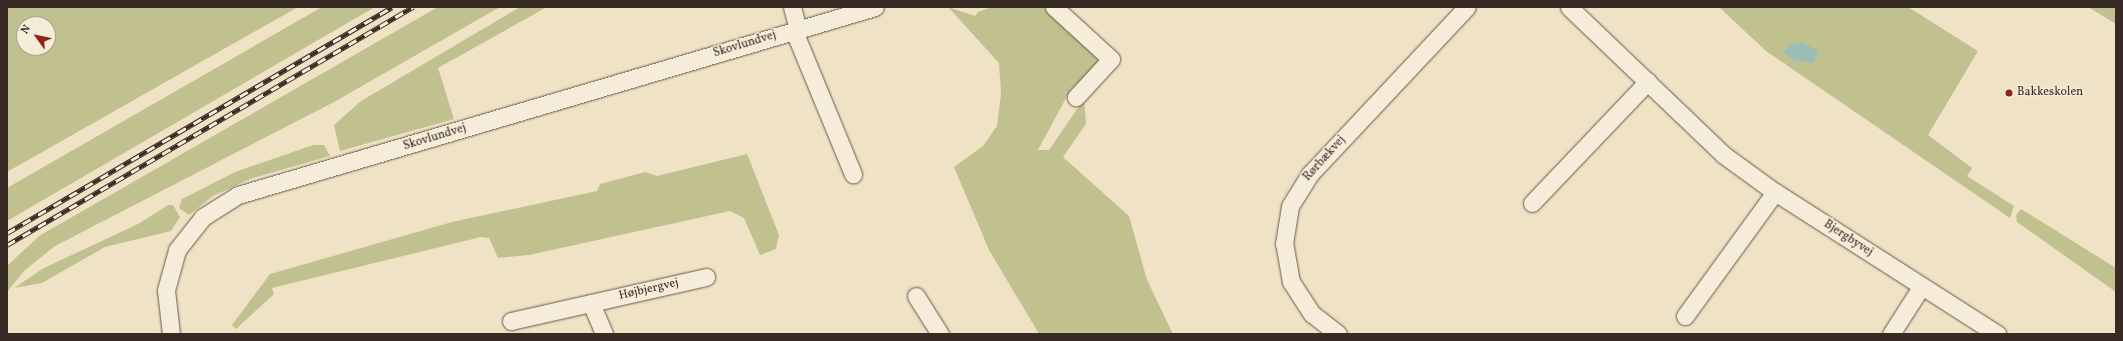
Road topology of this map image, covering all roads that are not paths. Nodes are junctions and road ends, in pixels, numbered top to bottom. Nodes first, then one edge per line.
1 (792, 7) edge
2 (875, 7) edge
3 (1054, 7) edge
4 (1467, 7) edge
5 (1569, 7) edge
6 (796, 30) junction
7 (1648, 81) junction
8 (1076, 97) dead end
9 (854, 174) dead end
10 (1775, 192) junction
11 (1532, 203) dead end
12 (706, 277) dead end
13 (1921, 287) junction
14 (916, 296) dead end
15 (591, 303) junction
16 (1685, 316) dead end
17 (511, 320) dead end
18 (170, 334) edge
19 (604, 334) edge
20 (940, 334) edge
21 (1338, 334) edge
22 (1891, 334) edge
23 (1996, 334) edge

1 - 6 street
2 - 6 street, Skovlundvej
3 - 8 street
4 - 21 street, Rørbækvej
5 - 7 street, Bjergbyvej
6 - 9 street
6 - 18 street, Skovlundvej
7 - 10 street, Bjergbyvej
7 - 11 street
10 - 13 street, Bjergbyvej
10 - 16 street
12 - 15 street, Højbjergvej
13 - 22 street
13 - 23 street, Bjergbyvej
14 - 20 street
15 - 17 street, Højbjergvej
15 - 19 street

